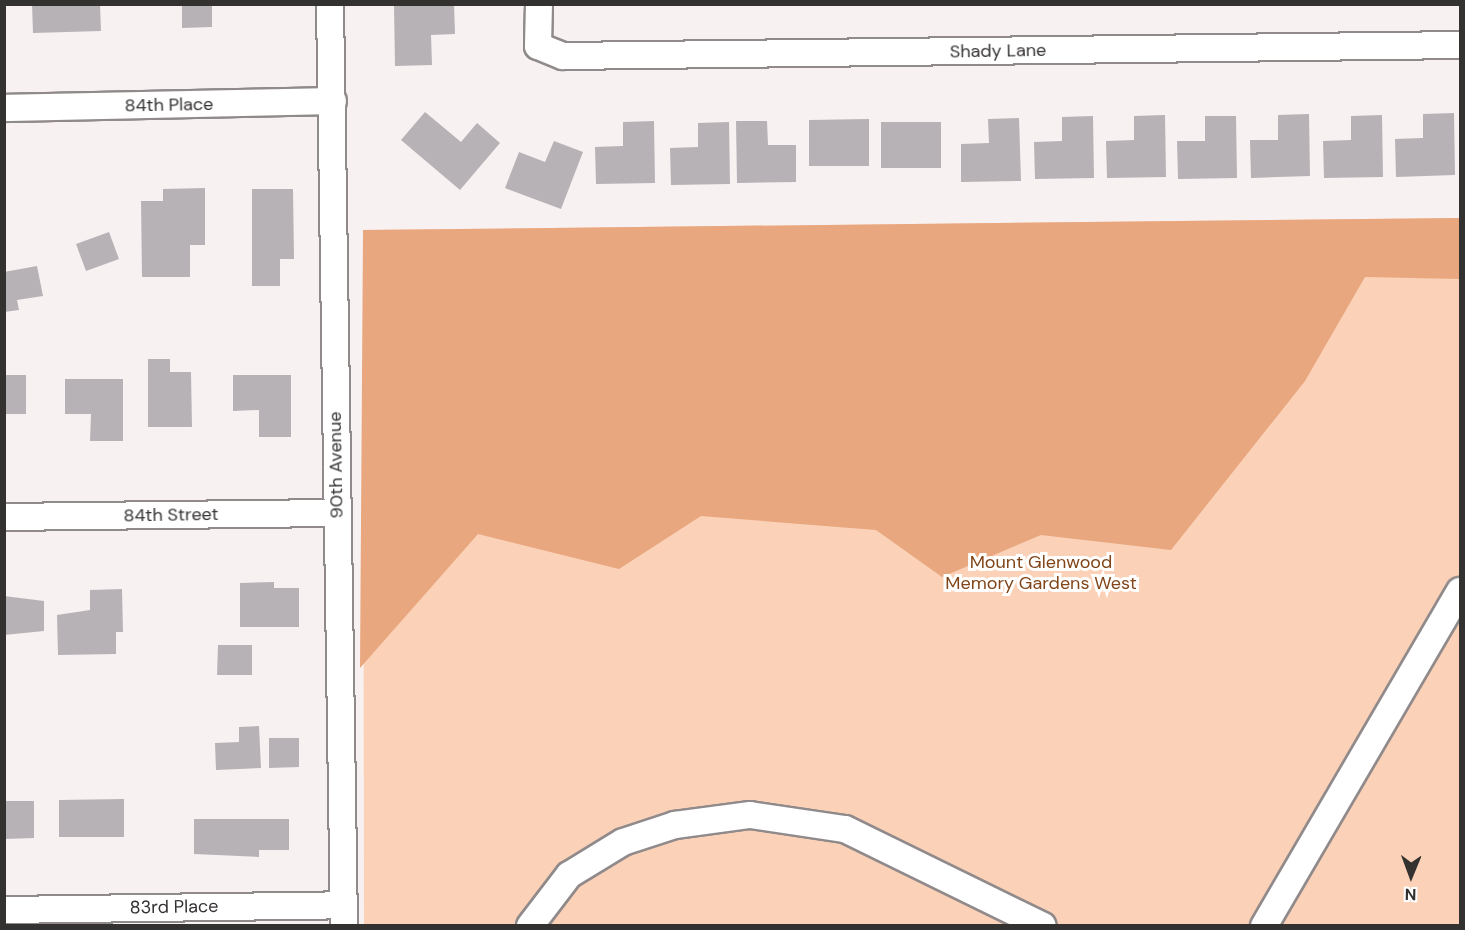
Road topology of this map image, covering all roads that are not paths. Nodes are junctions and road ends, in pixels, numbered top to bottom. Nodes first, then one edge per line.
1 (330, 4) edge
2 (539, 4) edge
3 (1461, 45) edge
4 (333, 101) junction
5 (4, 108) edge
6 (337, 513) junction
7 (4, 517) edge
8 (1461, 591) edge
9 (4, 910) edge
10 (344, 915) edge
11 (530, 926) edge
12 (1043, 926) edge
13 (1264, 926) edge

1 - 4 street, 90th Avenue
2 - 3 street, Shady Lane
4 - 5 street, 84th Place
4 - 6 street, 90th Avenue
6 - 7 street, 84th Street
6 - 10 street, 90th Avenue
8 - 13 street
9 - 10 street, 83rd Place
11 - 12 street

